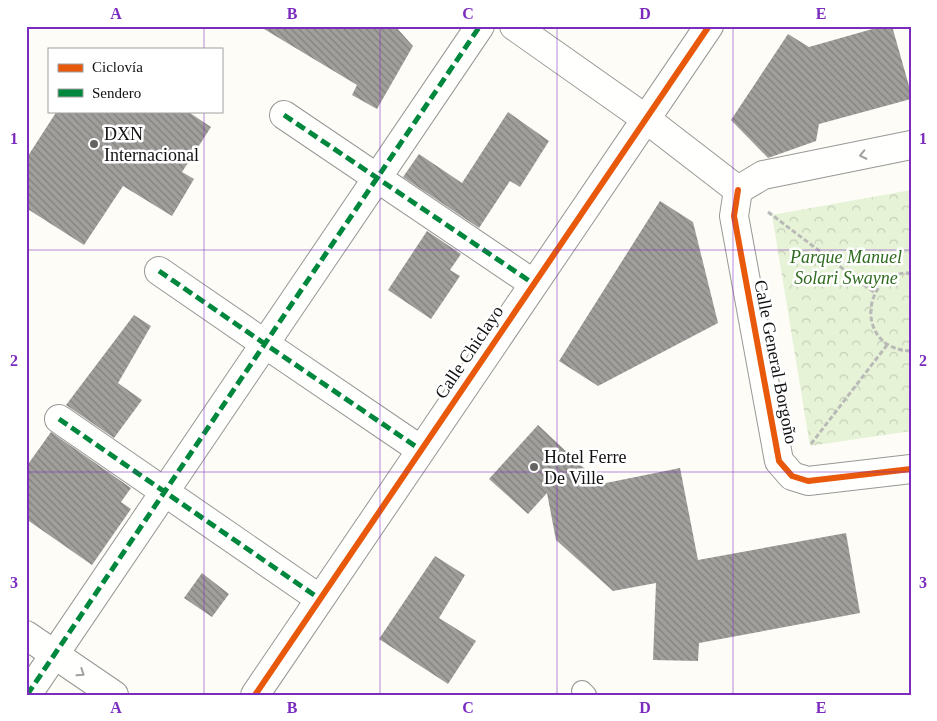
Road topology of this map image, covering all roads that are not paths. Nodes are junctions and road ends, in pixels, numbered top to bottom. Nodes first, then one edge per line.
1 (480, 26) edge
2 (514, 26) edge
3 (709, 26) edge
4 (284, 115) dead end
5 (646, 119) junction
6 (911, 145) edge
7 (377, 178) junction
8 (738, 190) junction
9 (159, 271) dead end
10 (534, 284) junction
11 (265, 344) junction
12 (59, 419) dead end
13 (421, 450) junction
14 (911, 469) edge
15 (164, 492) junction
16 (320, 599) junction
17 (26, 635) edge
18 (54, 654) junction
19 (26, 695) edge
20 (114, 695) edge
21 (255, 695) edge

1 - 7 street
2 - 5 street
3 - 5 street, Calle Chiclayo
4 - 7 street
5 - 8 street
5 - 10 street, Calle Chiclayo
6 -> 8 street
7 - 10 street
7 - 11 street
8 - 14 street, Calle General Borgoño
9 - 11 street
10 - 13 street, Calle Chiclayo
11 - 13 street
11 - 15 street
12 - 15 street
13 - 16 street, Calle Chiclayo
15 - 16 street
15 - 18 street
16 - 21 street, Calle Chiclayo
17 - 18 street
18 - 19 street
18 -> 20 street

